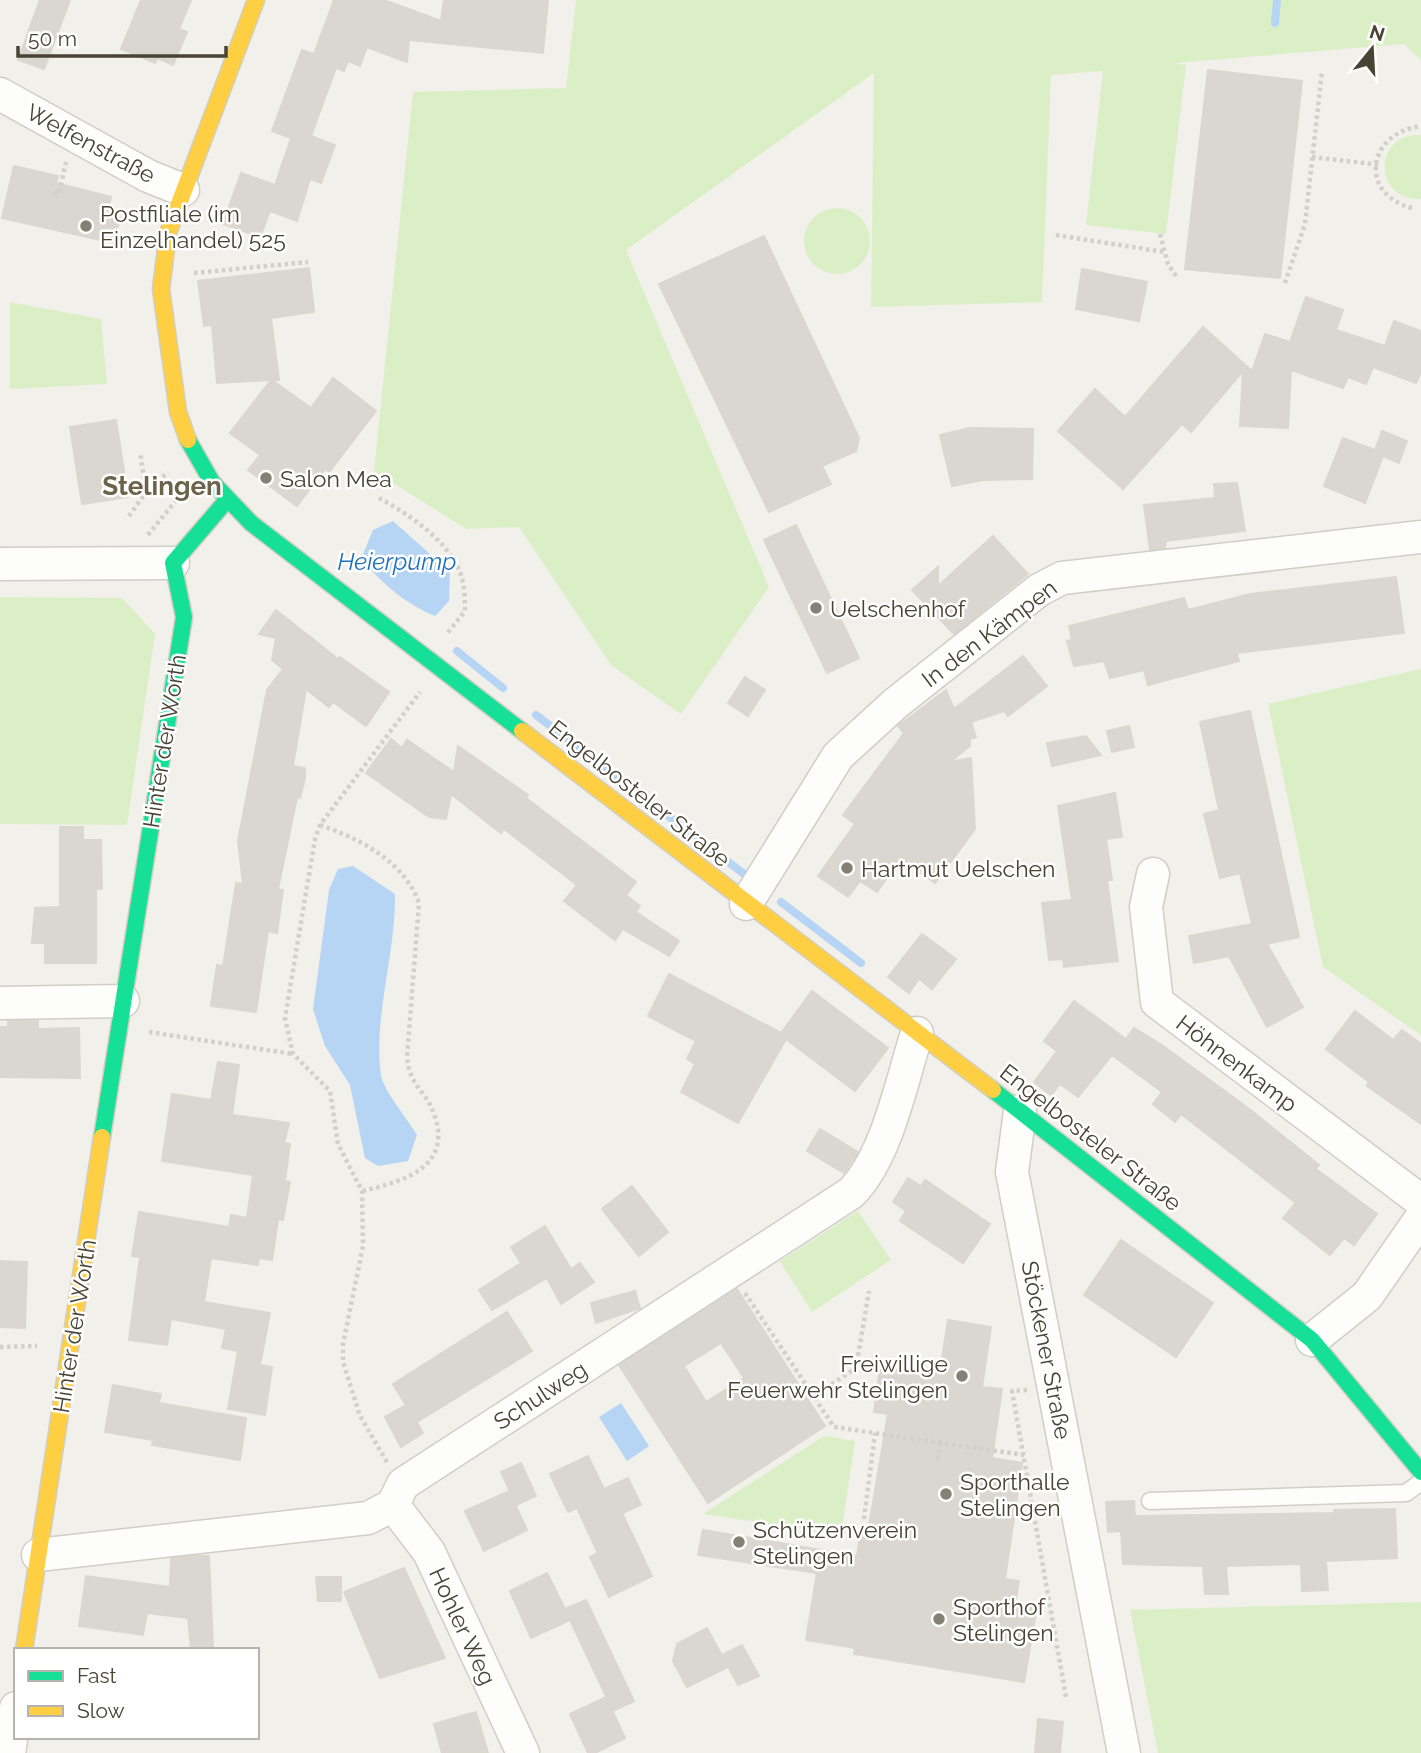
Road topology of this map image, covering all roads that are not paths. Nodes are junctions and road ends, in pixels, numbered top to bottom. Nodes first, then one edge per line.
1 (256, 0) edge
2 (0, 94) edge
3 (183, 190) junction
4 (227, 500) junction
5 (1421, 537) edge
6 (173, 563) junction
7 (0, 564) edge
8 (1153, 874) dead end
9 (746, 904) junction
10 (0, 1003) edge
11 (121, 1014) junction
12 (917, 1033) junction
13 (1020, 1111) junction
14 (1421, 1201) edge
15 (1421, 1218) edge
16 (1311, 1340) junction
17 (1421, 1472) edge
18 (1421, 1482) edge
19 (398, 1494) junction
20 (1150, 1501) dead end
21 (38, 1555) junction
22 (24, 1648) edge
23 (14, 1720) edge
24 (9, 1753) edge
25 (523, 1753) edge
26 (1124, 1753) edge

1 - 3 street, Engelbosteler Straße
2 - 3 street, Welfenstraße
3 - 4 street, Engelbosteler Straße
4 - 6 street
4 - 9 street, Engelbosteler Straße
5 - 9 street, In den Kämpen
6 - 7 street
6 - 11 street, Hinter der Worth
8 - 14 street, Höhnenkamp
9 - 12 street, Engelbosteler Straße
10 - 11 street
11 - 21 street, Hinter der Worth
12 - 13 street, Engelbosteler Straße
12 - 19 street, Schulweg
13 - 16 street, Engelbosteler Straße
13 - 26 street, Stöckener Straße
15 - 16 street
16 - 17 street, Engelbosteler Straße
18 - 20 lane
19 - 21 street, Schulweg
19 - 25 street, Hohler Weg
21 - 22 street, Hinter der Worth
23 - 24 street

